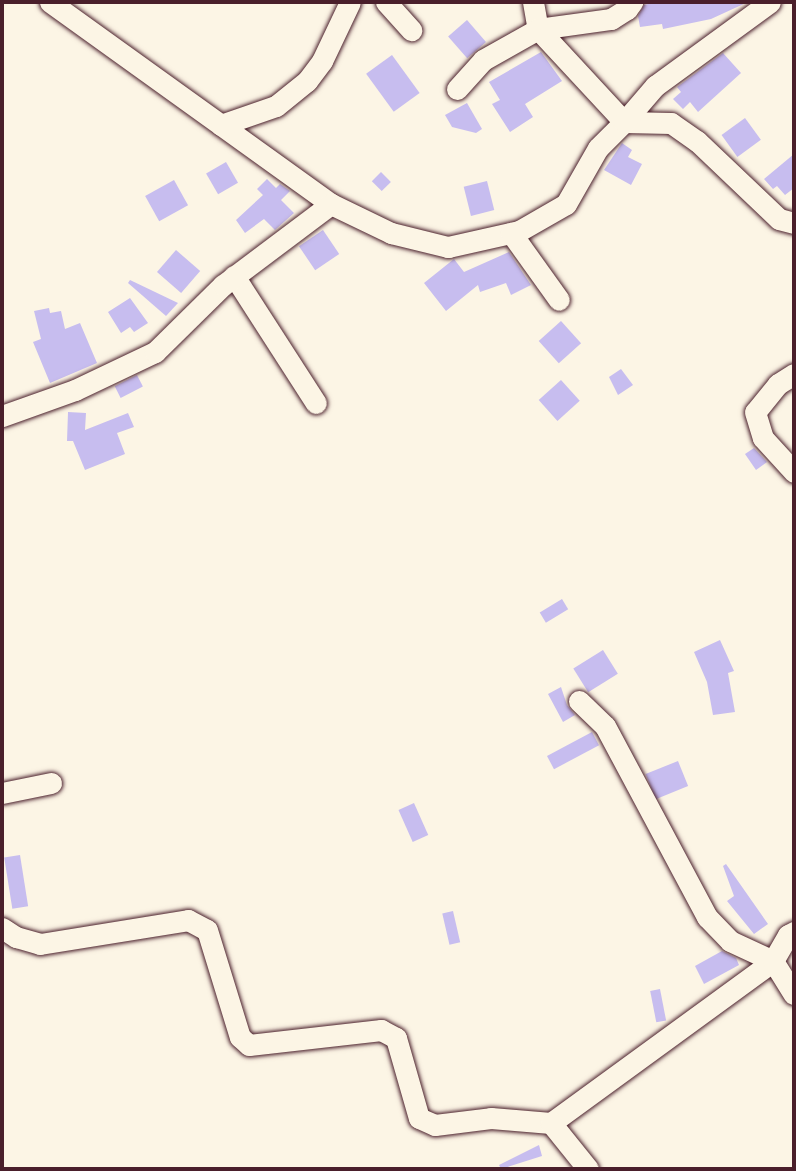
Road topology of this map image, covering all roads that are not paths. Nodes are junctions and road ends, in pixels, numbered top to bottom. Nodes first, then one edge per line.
1 (50, 2) edge
2 (350, 2) edge
3 (386, 2) edge
4 (533, 2) edge
5 (632, 2) edge
6 (770, 2) edge
7 (538, 29) junction
8 (411, 30) dead end
9 (457, 89) dead end
10 (624, 122) junction
11 (221, 125) junction
12 (331, 204) junction
13 (794, 223) edge
14 (511, 233) junction
15 (234, 276) junction
16 (559, 300) dead end
17 (794, 374) edge
18 (316, 403) dead end
19 (2, 416) edge
20 (794, 472) edge
21 (579, 701) dead end
22 (51, 783) dead end
23 (2, 793) edge
24 (2, 928) edge
25 (794, 932) edge
26 (772, 961) junction
27 (794, 994) edge
28 (551, 1123) junction
29 (588, 1169) edge

1 - 11 street
2 - 11 street
3 - 8 street
4 - 7 street
5 - 7 street
6 - 10 street
7 - 9 street
7 - 10 street
10 - 13 street
10 - 14 street
11 - 12 street
12 - 14 street
12 - 15 street
14 - 16 street
15 - 18 street
15 - 19 street
17 - 20 street
21 - 26 street
22 - 23 street
24 - 28 street
25 - 26 street
26 - 27 street
26 - 28 street
28 - 29 street

